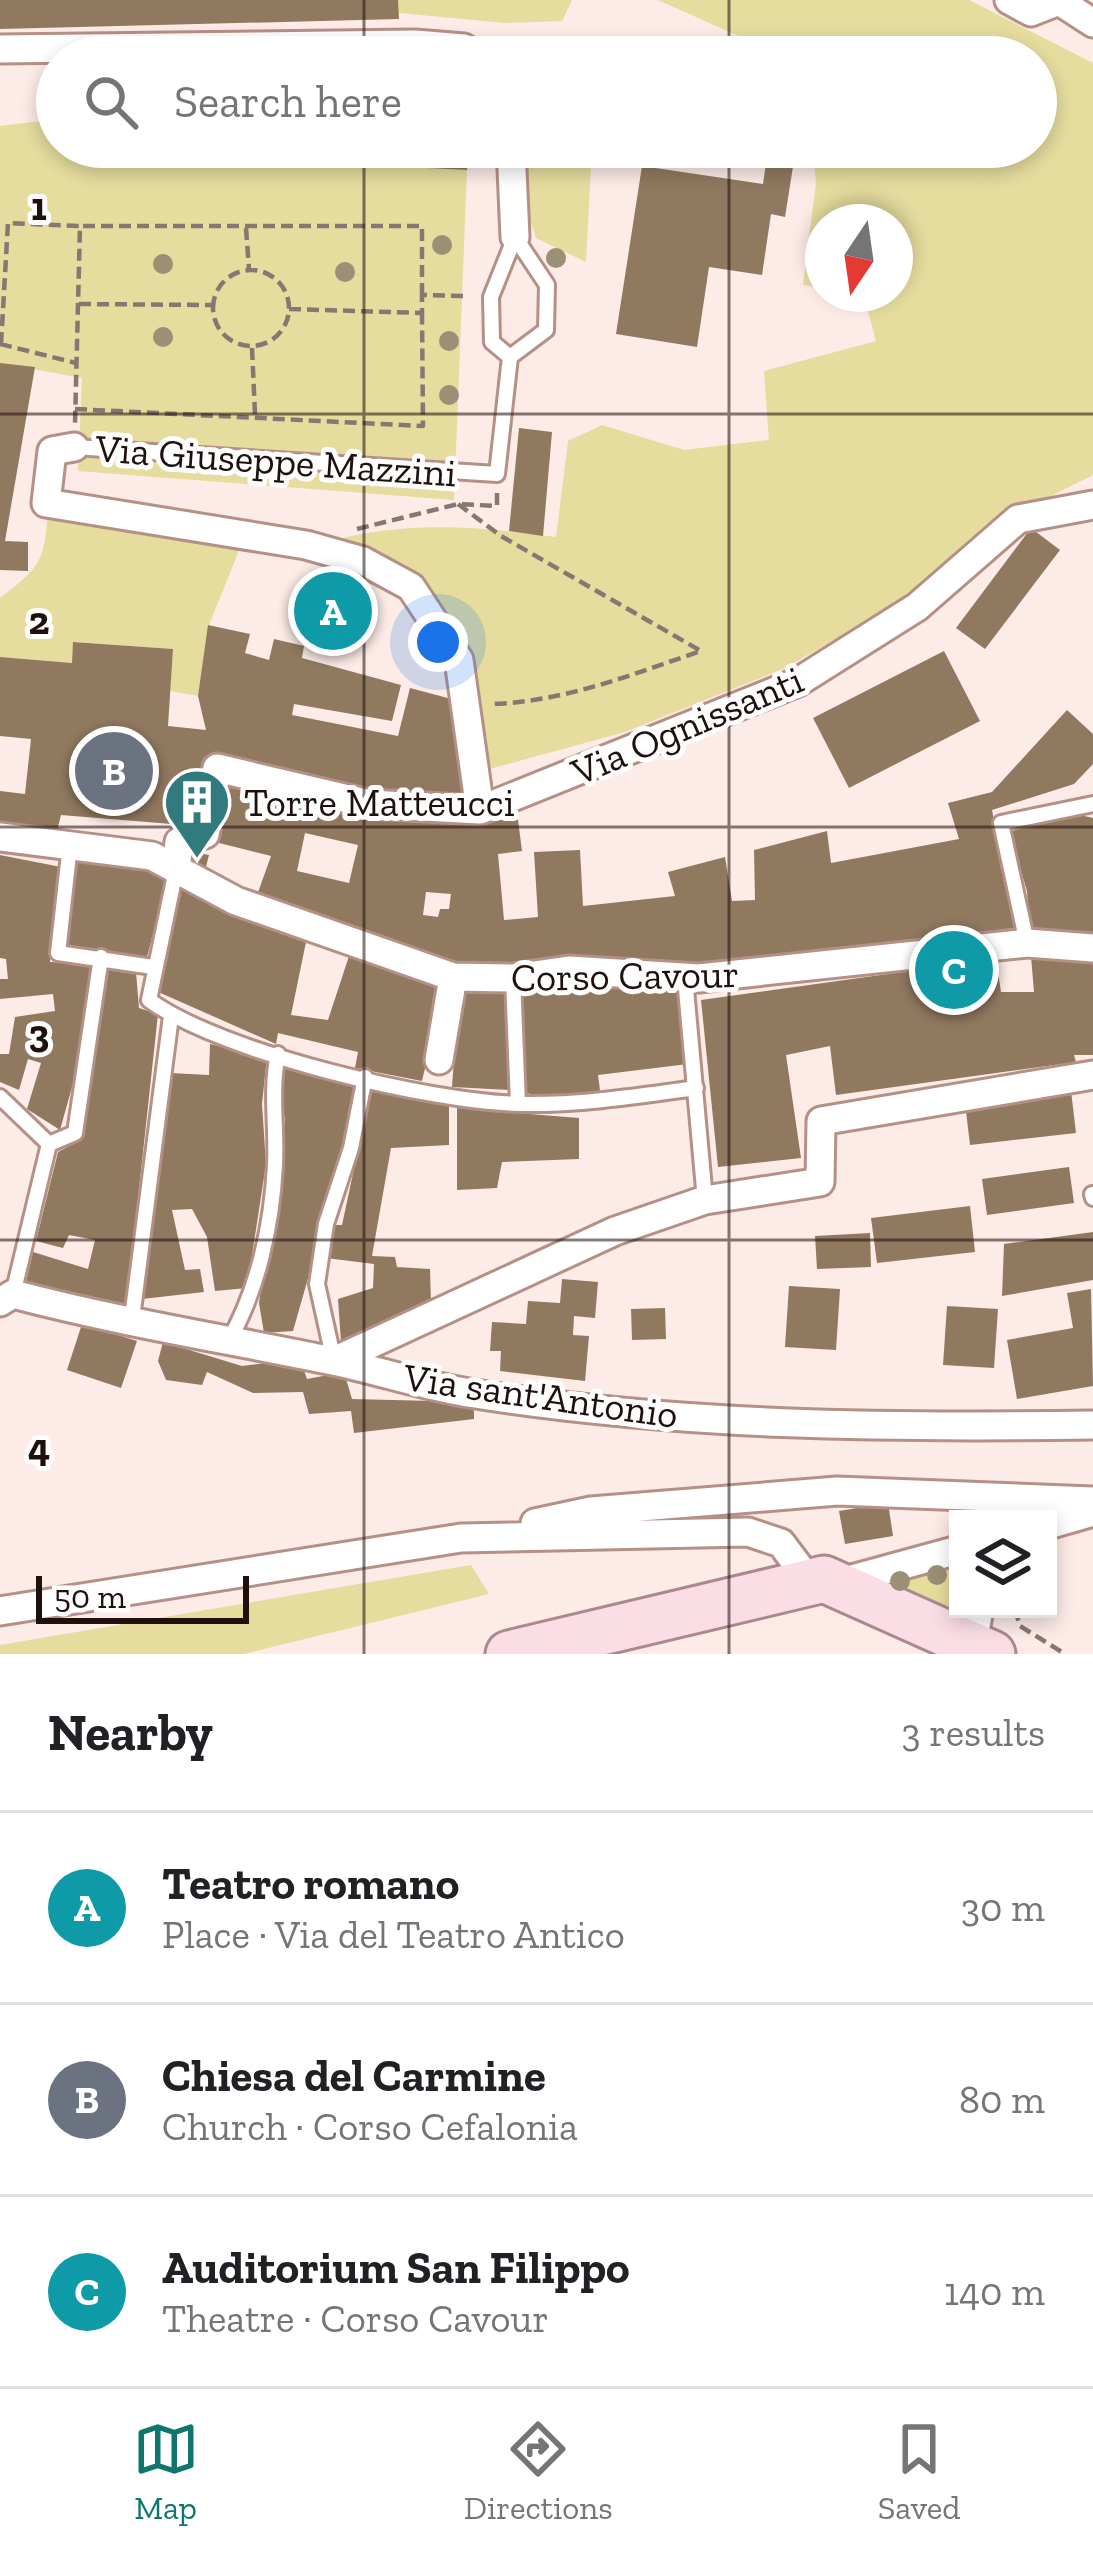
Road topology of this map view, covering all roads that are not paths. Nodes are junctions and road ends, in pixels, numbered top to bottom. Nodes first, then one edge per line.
1 (1009, 0) edge
2 (1059, 1) edge
3 (1093, 23) edge
4 (0, 49) edge
5 (36, 49) edge
6 (512, 168) edge
7 (515, 237) junction
8 (510, 357) junction
9 (74, 447) joint
10 (1093, 505) edge
11 (1093, 804) edge
12 (480, 810) junction
13 (0, 837) edge
14 (70, 845) junction
15 (176, 870) junction
16 (1028, 943) junction
17 (1093, 948) edge
18 (101, 957) junction
19 (153, 967) junction
20 (453, 977) junction
21 (513, 978) junction
22 (686, 978) junction
23 (171, 1016) junction
24 (278, 1054) junction
25 (440, 1060) dead end
26 (1093, 1075) edge
27 (365, 1077) junction
28 (696, 1088) junction
29 (0, 1097) edge
30 (518, 1104) junction
31 (49, 1144) junction
32 (705, 1200) junction
33 (6, 1298) edge
34 (131, 1326) junction
35 (228, 1342) junction
36 (334, 1361) junction
37 (1093, 1426) edge
38 (1093, 1501) edge
39 (1093, 1512) edge
40 (1057, 1522) edge
41 (461, 1538) junction
42 (949, 1552) edge
43 (824, 1581) junction
44 (0, 1610) edge
45 (978, 1640) edge
46 (508, 1654) edge

1 - 2 street
2 - 3 street
4 - 5 street
6 - 7 street
7 - 8 lane, Via Giuseppe Mazzini
7 - 8 lane
8 - 9 lane, Via Giuseppe Mazzini
9 - 12 street
10 - 12 street, Via Ognissanti
11 - 16 lane
12 - 15 street, Via Ognissanti
13 - 14 street, Corso Cavour
14 - 15 street, Corso Cavour
14 - 18 lane
15 - 19 lane
15 - 20 street, Corso Cavour
16 - 17 street, Corso Cavour
16 - 22 street, Corso Cavour
18 - 19 lane
18 - 31 lane
19 - 23 lane
20 - 21 street, Corso Cavour
20 - 25 street
21 - 22 street, Corso Cavour
21 - 30 lane
22 - 28 lane
23 - 24 lane
23 - 34 lane
24 - 27 lane
24 - 35 lane
26 - 32 street
27 - 30 lane
27 - 36 lane
28 - 30 lane
28 - 32 lane
29 - 31 lane
31 - 33 lane
32 - 36 street
33 - 34 street, Via sant'Antonio
34 - 35 street, Via sant'Antonio
35 - 36 street, Via sant'Antonio
36 - 37 street, Via sant'Antonio
38 - 41 street
39 - 40 street
41 - 43 street
41 - 44 street
42 - 43 street
43 - 45 main road
43 - 46 main road

